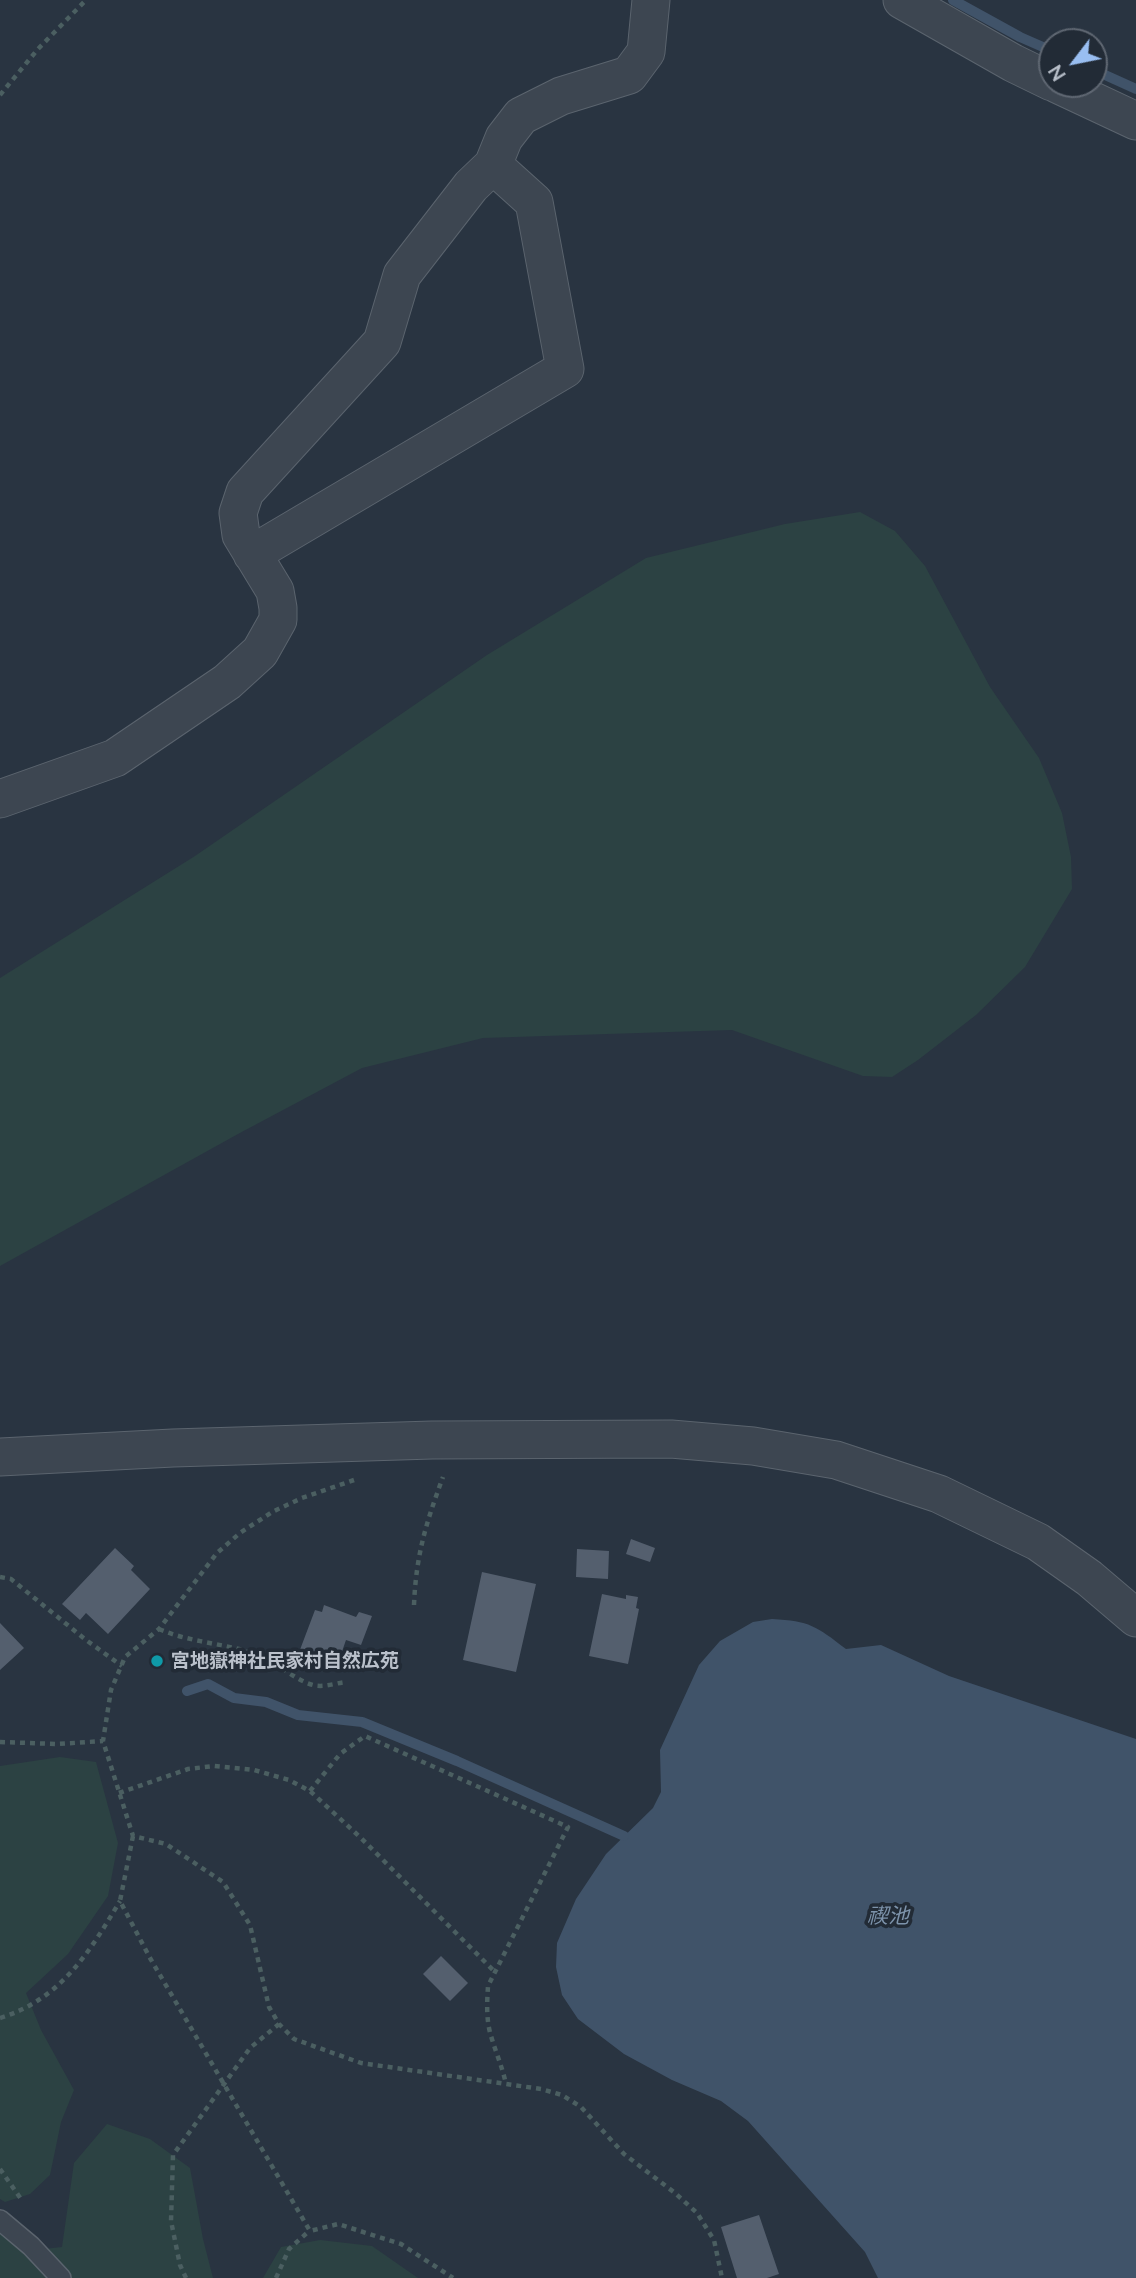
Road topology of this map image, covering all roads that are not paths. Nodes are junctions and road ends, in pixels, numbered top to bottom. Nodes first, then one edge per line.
1 (651, 0) edge
2 (902, 0) edge
3 (1038, 75) edge
4 (1087, 98) edge
5 (1136, 121) edge
6 (493, 165) junction
7 (252, 554) junction
8 (0, 799) edge
9 (0, 1457) edge
10 (1136, 1618) edge
11 (0, 2220) edge
12 (61, 2278) edge

1 - 6 street
2 - 3 street
4 - 5 street
6 - 7 street
6 - 7 street
7 - 8 street
9 - 10 street
11 - 12 lane

